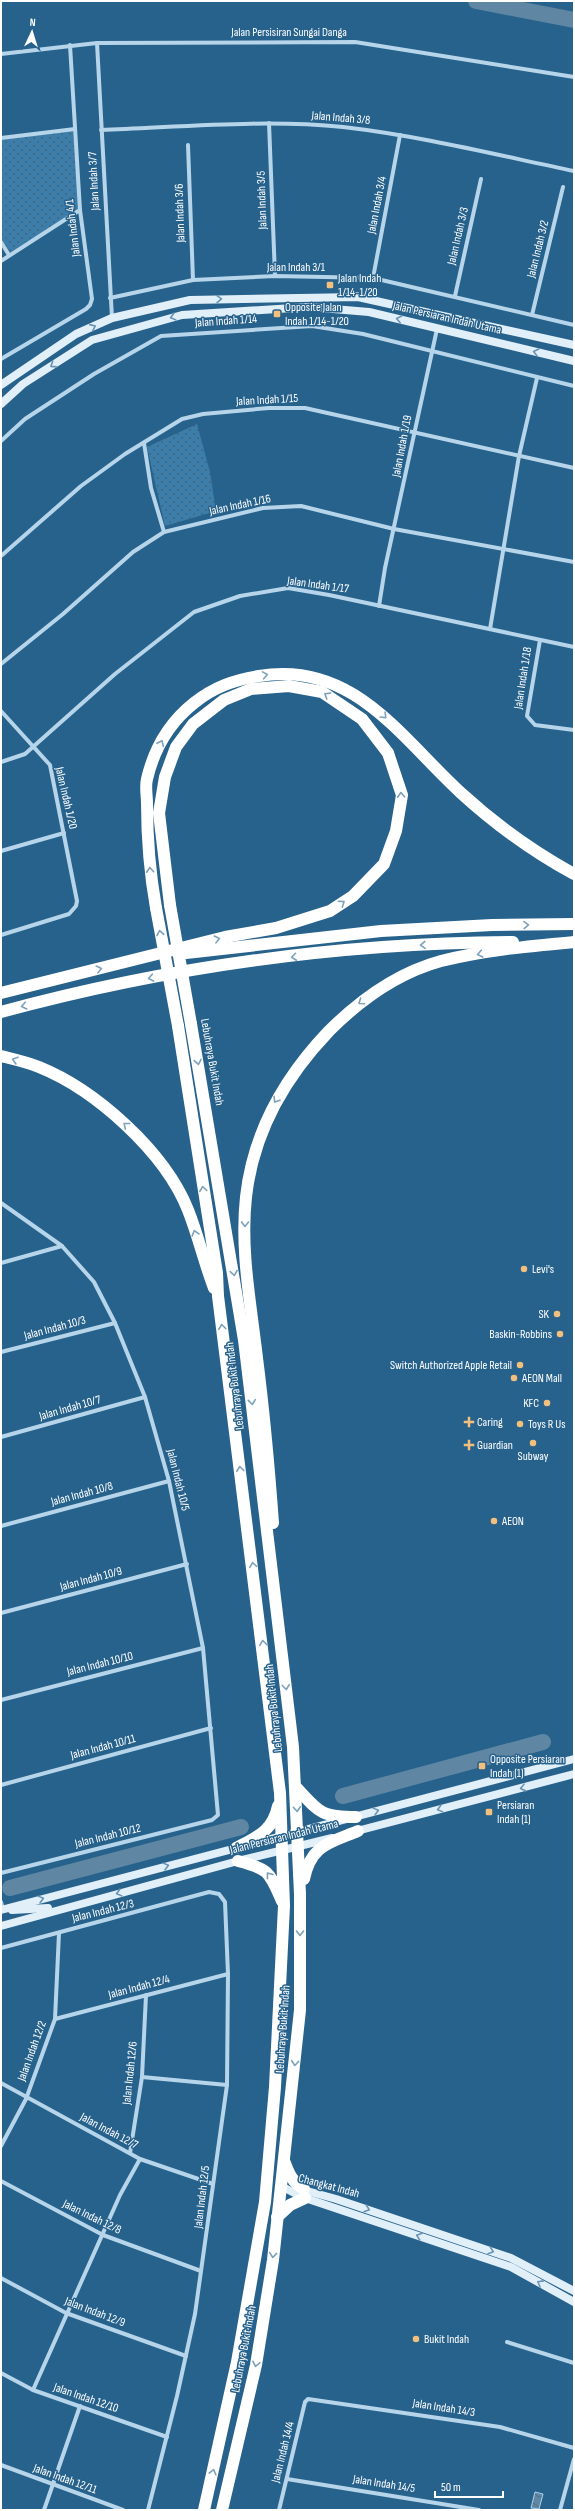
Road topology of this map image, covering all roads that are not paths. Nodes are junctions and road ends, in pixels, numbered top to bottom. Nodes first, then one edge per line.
1 (97, 43) junction
2 (70, 45) junction
3 (1, 54) edge
4 (574, 77) edge
5 (269, 123) junction
6 (75, 129) junction
7 (102, 130) junction
8 (400, 135) junction
9 (1, 138) edge
10 (188, 145) dead end
11 (574, 171) edge
12 (481, 180) dead end
13 (563, 187) dead end
14 (80, 210) junction
15 (1, 242) edge
16 (9, 255) junction
17 (1, 261) edge
18 (275, 276) junction
19 (373, 278) junction
20 (193, 280) junction
21 (455, 296) junction
22 (110, 298) junction
23 (426, 312) junction
24 (532, 315) junction
25 (112, 318) junction
26 (459, 320) junction
27 (574, 325) edge
28 (437, 328) junction
29 (574, 345) edge
30 (432, 352) junction
31 (1, 359) edge
32 (574, 361) edge
33 (537, 378) junction
34 (1, 385) edge
35 (574, 386) edge
36 (1, 404) edge
37 (415, 432) junction
38 (1, 441) edge
39 (144, 443) junction
40 (519, 456) junction
41 (574, 468) edge
42 (394, 529) junction
43 (164, 532) junction
44 (504, 548) junction
45 (1, 556) edge
46 (574, 562) edge
47 (379, 606) junction
48 (490, 629) junction
49 (540, 640) junction
50 (574, 647) edge
51 (1, 664) edge
52 (1, 711) edge
53 (574, 730) edge
54 (34, 747) junction
55 (1, 762) edge
56 (64, 833) junction
57 (1, 851) edge
58 (574, 874) edge
59 (574, 924) edge
60 (1, 936) edge
61 (574, 941) edge
62 (139, 959) junction
63 (1, 993) edge
64 (1, 1012) edge
65 (1, 1056) edge
66 (1, 1203) edge
67 (62, 1246) junction
68 (1, 1262) edge
69 (218, 1296) junction
70 (114, 1322) junction
71 (1, 1352) edge
72 (145, 1397) junction
73 (1, 1438) edge
74 (169, 1481) junction
75 (1, 1526) edge
76 (187, 1564) junction
77 (273, 1579) junction
78 (1, 1613) edge
79 (203, 1648) junction
80 (1, 1700) edge
81 (211, 1728) junction
82 (574, 1759) edge
83 (574, 1774) edge
84 (1, 1785) edge
85 (295, 1786) junction
86 (280, 1793) junction
87 (218, 1815) joint
88 (356, 1817) junction
89 (358, 1831) junction
90 (298, 1832) junction
91 (283, 1836) junction
92 (299, 1846) junction
93 (236, 1848) junction
94 (284, 1850) junction
95 (238, 1861) junction
96 (1, 1873) edge
97 (209, 1892) joint
98 (300, 1894) junction
99 (79, 1904) junction
100 (284, 1906) junction
101 (2, 1908) edge
102 (1, 1926) edge
103 (59, 1932) junction
104 (1, 1948) edge
105 (228, 1974) junction
106 (146, 1995) junction
107 (54, 2019) junction
108 (142, 2077) junction
109 (1, 2083) edge
110 (227, 2085) junction
111 (275, 2087) junction
112 (26, 2099) junction
113 (1, 2146) edge
114 (130, 2153) junction
115 (140, 2159) junction
116 (284, 2160) junction
117 (1, 2181) edge
118 (213, 2184) junction
119 (281, 2186) junction
120 (304, 2194) junction
121 (277, 2217) junction
122 (103, 2235) junction
123 (201, 2271) junction
124 (1, 2278) edge
125 (252, 2279) junction
126 (574, 2291) edge
127 (574, 2302) edge
128 (66, 2314) junction
129 (506, 2342) dead end
130 (186, 2356) junction
131 (574, 2363) edge
132 (1, 2373) edge
133 (33, 2390) junction
134 (308, 2399) joint
135 (80, 2406) junction
136 (167, 2438) junction
137 (574, 2448) edge
138 (574, 2459) edge
139 (1, 2465) edge
140 (287, 2479) junction
141 (52, 2486) junction
142 (44, 2510) edge
143 (123, 2510) edge
144 (148, 2510) edge
145 (204, 2510) edge
146 (222, 2510) edge
147 (279, 2510) edge
148 (479, 2510) edge
149 (560, 2510) edge

1 - 2 street, Jalan Persisiran Sungai Danga
1 - 4 street, Jalan Persisiran Sungai Danga
1 - 7 street, Jalan Indah 3/7
2 - 3 street, Jalan Persisiran Sungai Danga
2 - 6 street, Jalan Indah 4/1
5 - 7 street, Jalan Indah 3/8
5 - 8 street, Jalan Indah 3/8
5 - 18 street, Jalan Indah 3/5
6 - 9 street
6 - 14 street, Jalan Indah 4/1
7 - 22 street, Jalan Indah 3/7
8 - 11 street, Jalan Indah 3/8
8 - 19 street, Jalan Indah 3/4
10 - 20 street, Jalan Indah 3/6
12 - 21 street, Jalan Indah 3/3
13 - 24 street, Jalan Indah 3/2
14 - 16 street
14 - 31 street, Jalan Indah 4/1
15 - 16 street
16 - 17 street
18 - 19 street, Jalan Indah 3/1
18 - 20 street, Jalan Indah 3/1
19 - 21 street, Jalan Indah 3/1
20 - 22 street, Jalan Indah 3/1
21 - 24 street, Jalan Indah 3/1
22 - 25 street, Jalan Indah 3/7
25 -> 23 main road, Jalan Persiaran Indah Utama
23 - 26 main road, Jalan Persiaran Indah Utama
23 - 28 main road
24 - 27 street, Jalan Indah 3/1
34 -> 25 main road, Jalan Persiaran Indah Utama
26 - 28 main road
26 - 29 main road, Jalan Persiaran Indah Utama
28 - 30 street, Jalan Indah 1/19
32 -> 28 main road, Jalan Persiaran Indah Utama
28 -> 36 main road, Jalan Persiaran Indah Utama
30 - 33 street, Jalan Indah 1/14
30 - 37 street, Jalan Indah 1/19
30 - 38 street, Jalan Indah 1/14
33 - 35 street, Jalan Indah 1/14
33 - 40 street
37 - 39 street, Jalan Indah 1/15
37 - 40 street, Jalan Indah 1/15
37 - 42 street, Jalan Indah 1/19
39 - 43 street
39 - 45 street, Jalan Indah 1/15
40 - 41 street, Jalan Indah 1/15
40 - 44 street
42 - 43 street, Jalan Indah 1/16
42 - 44 street, Jalan Indah 1/16
42 - 47 street, Jalan Indah 1/19
43 - 51 street, Jalan Indah 1/16
44 - 46 street, Jalan Indah 1/16
44 - 48 street
47 - 48 street, Jalan Indah 1/17
47 - 54 street, Jalan Indah 1/17
48 - 49 street, Jalan Indah 1/17
49 - 50 street, Jalan Indah 1/17
49 - 53 street, Jalan Indah 1/18
52 - 54 street, Jalan Indah 1/20
54 - 55 street, Jalan Indah 1/17
54 - 56 street, Jalan Indah 1/20
56 - 57 street
56 - 60 street, Jalan Indah 1/20
69 -> 58 highway, Lebuhraya Bukit Indah, bridge
62 -> 59 highway
61 -> 64 highway
61 -> 77 highway
63 -> 62 highway
62 -> 77 highway, Lebuhraya Bukit Indah, bridge
69 -> 65 highway
66 - 67 street, Jalan Indah 10/5
67 - 68 street
67 - 70 street, Jalan Indah 10/5
86 -> 69 highway, Lebuhraya Bukit Indah
70 - 71 street, Jalan Indah 10/3
70 - 72 street, Jalan Indah 10/5
72 - 73 street, Jalan Indah 10/7
72 - 74 street, Jalan Indah 10/5
74 - 75 street, Jalan Indah 10/8
74 - 76 street, Jalan Indah 10/5
76 - 78 street, Jalan Indah 10/9
76 - 79 street, Jalan Indah 10/5
77 -> 85 highway, Lebuhraya Bukit Indah
79 - 80 street, Jalan Indah 10/10
79 - 81 street, Jalan Indah 10/5
81 - 84 street, Jalan Indah 10/11
81 - 87 street, Jalan Indah 10/5
88 -> 82 main road, Jalan Persiaran Indah Utama
83 -> 89 main road, Jalan Persiaran Indah Utama
85 - 88 highway
85 -> 90 highway, Lebuhraya Bukit Indah
86 - 91 highway, Lebuhraya Bukit Indah
86 - 93 highway
87 - 96 street, Jalan Indah 10/12
88 - 90 main road, Jalan Persiaran Indah Utama
89 - 92 main road, Jalan Persiaran Indah Utama
89 - 98 highway
90 - 91 main road, Jalan Persiaran Indah Utama
90 - 92 highway, Lebuhraya Bukit Indah
91 - 93 main road, Jalan Persiaran Indah Utama
91 - 94 highway, Lebuhraya Bukit Indah
92 - 94 main road, Jalan Persiaran Indah Utama
92 - 98 highway, Lebuhraya Bukit Indah
101 -> 93 main road, Jalan Persiaran Indah Utama
94 - 95 main road, Jalan Persiaran Indah Utama
94 - 100 highway, Lebuhraya Bukit Indah
95 -> 99 main road, Jalan Persiaran Indah Utama
100 -> 95 highway
97 - 103 street, Jalan Indah 12/3
97 - 105 street, Jalan Indah 12/5
98 -> 116 highway, Lebuhraya Bukit Indah
99 - 101 main road
99 - 102 main road, Jalan Persiaran Indah Utama
100 - 111 highway, Lebuhraya Bukit Indah
103 - 104 street, Jalan Indah 12/3
103 - 107 street, Jalan Indah 12/2
105 - 106 street, Jalan Indah 12/4
105 - 110 street, Jalan Indah 12/5
106 - 107 street, Jalan Indah 12/4
106 - 108 street, Jalan Indah 12/6
107 - 112 street, Jalan Indah 12/2
108 - 110 street
108 - 114 street, Jalan Indah 12/6
109 - 112 street, Jalan Indah 12/7
110 - 118 street, Jalan Indah 12/5
111 - 119 highway
111 - 125 highway, Lebuhraya Bukit Indah
112 - 113 street, Jalan Indah 12/2
112 - 114 street, Jalan Indah 12/7
114 - 115 street, Jalan Indah 12/7
115 - 118 street, Jalan Indah 12/7
115 - 122 street
116 - 119 highway, Lebuhraya Bukit Indah
116 - 120 highway
117 - 122 street, Jalan Indah 12/8
118 - 123 street, Jalan Indah 12/5
119 - 120 main road, Changkat Indah
119 - 121 highway, Lebuhraya Bukit Indah
119 - 125 highway
120 - 121 highway
120 -> 126 main road, Changkat Indah
127 -> 120 main road, Changkat Indah
121 -> 146 highway, Lebuhraya Bukit Indah
122 - 123 street, Jalan Indah 12/8
122 - 128 street
123 - 130 street, Jalan Indah 12/5
124 - 128 street, Jalan Indah 12/9
145 -> 125 highway, Lebuhraya Bukit Indah
128 - 130 street, Jalan Indah 12/9
128 - 133 street
129 - 131 street
130 - 136 street, Jalan Indah 12/5
132 - 133 street, Jalan Indah 12/10
133 - 135 street, Jalan Indah 12/10
134 - 137 street, Jalan Indah 14/3
134 - 140 street, Jalan Indah 14/4
135 - 136 street, Jalan Indah 12/10
135 - 141 street
136 - 144 street, Jalan Indah 12/5
138 - 149 street
139 - 141 street, Jalan Indah 12/11
140 - 147 street, Jalan Indah 14/4
140 - 148 street, Jalan Indah 14/5
141 - 142 street
141 - 143 street, Jalan Indah 12/11

